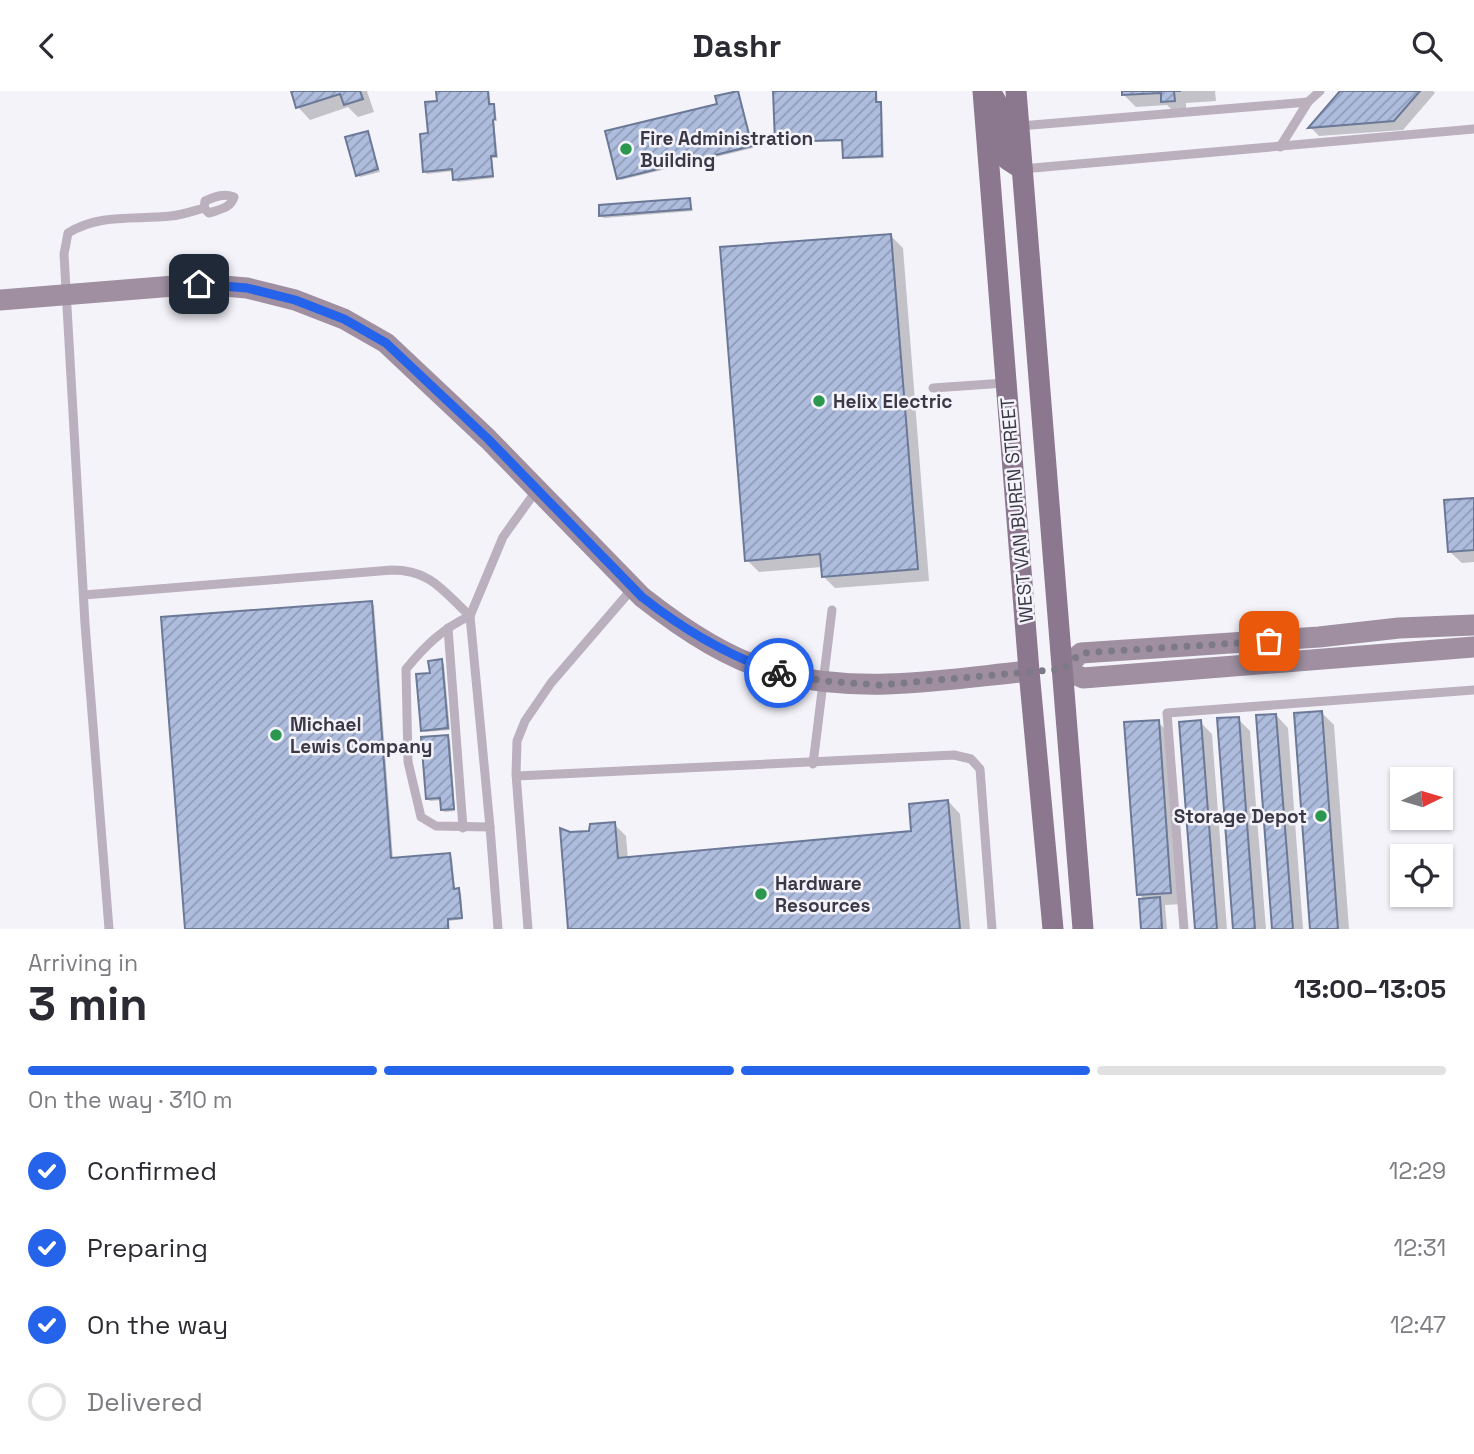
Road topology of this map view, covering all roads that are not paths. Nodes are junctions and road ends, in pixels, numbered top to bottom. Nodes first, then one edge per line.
1 (983, 91) edge
2 (990, 91) edge
3 (1016, 91) edge
4 (1320, 91) edge
5 (1308, 101) junction
6 (1019, 126) junction
7 (1473, 128) edge
8 (1280, 147) junction
9 (1022, 169) junction
10 (204, 208) dead end
11 (66, 294) junction
12 (0, 300) edge
13 (1006, 383) junction
14 (933, 389) dead end
15 (537, 489) junction
16 (634, 588) junction
17 (84, 595) junction
18 (832, 610) dead end
19 (470, 616) junction
20 (1474, 625) edge
21 (448, 628) junction
22 (1474, 647) edge
23 (1063, 669) junction
24 (1029, 671) junction
25 (824, 681) junction
26 (1474, 690) edge
27 (813, 764) junction
28 (517, 776) junction
29 (490, 827) junction
30 (463, 828) junction
31 (109, 929) edge
32 (498, 929) edge
33 (528, 929) edge
34 (992, 929) edge
35 (1053, 929) edge
36 (1083, 929) edge
37 (1184, 929) edge

1 - 13 main road, WEST VAN BUREN STREET
2 - 9 main road
3 - 6 main road, WEST VAN BUREN STREET
4 - 5 lane
5 - 6 lane
5 - 8 lane
6 - 9 main road, WEST VAN BUREN STREET
7 - 8 lane
8 - 9 lane
9 - 23 main road, WEST VAN BUREN STREET
10 - 11 lane
11 - 12 street
11 - 15 street
11 - 17 lane
13 - 14 lane
13 - 24 main road, WEST VAN BUREN STREET
15 - 16 street
15 - 19 lane
16 - 25 street
16 - 28 lane
17 - 19 lane
17 - 31 lane
18 - 25 lane
19 - 21 lane
19 - 29 lane
20 - 23 street
21 - 30 lane
21 - 30 lane
22 - 23 street
23 - 24 main road
23 - 36 main road, WEST VAN BUREN STREET
24 - 25 street
24 - 35 main road, WEST VAN BUREN STREET
25 - 27 lane
26 - 37 lane
27 - 28 lane
27 - 34 lane
28 - 33 lane
29 - 30 lane
29 - 32 lane

